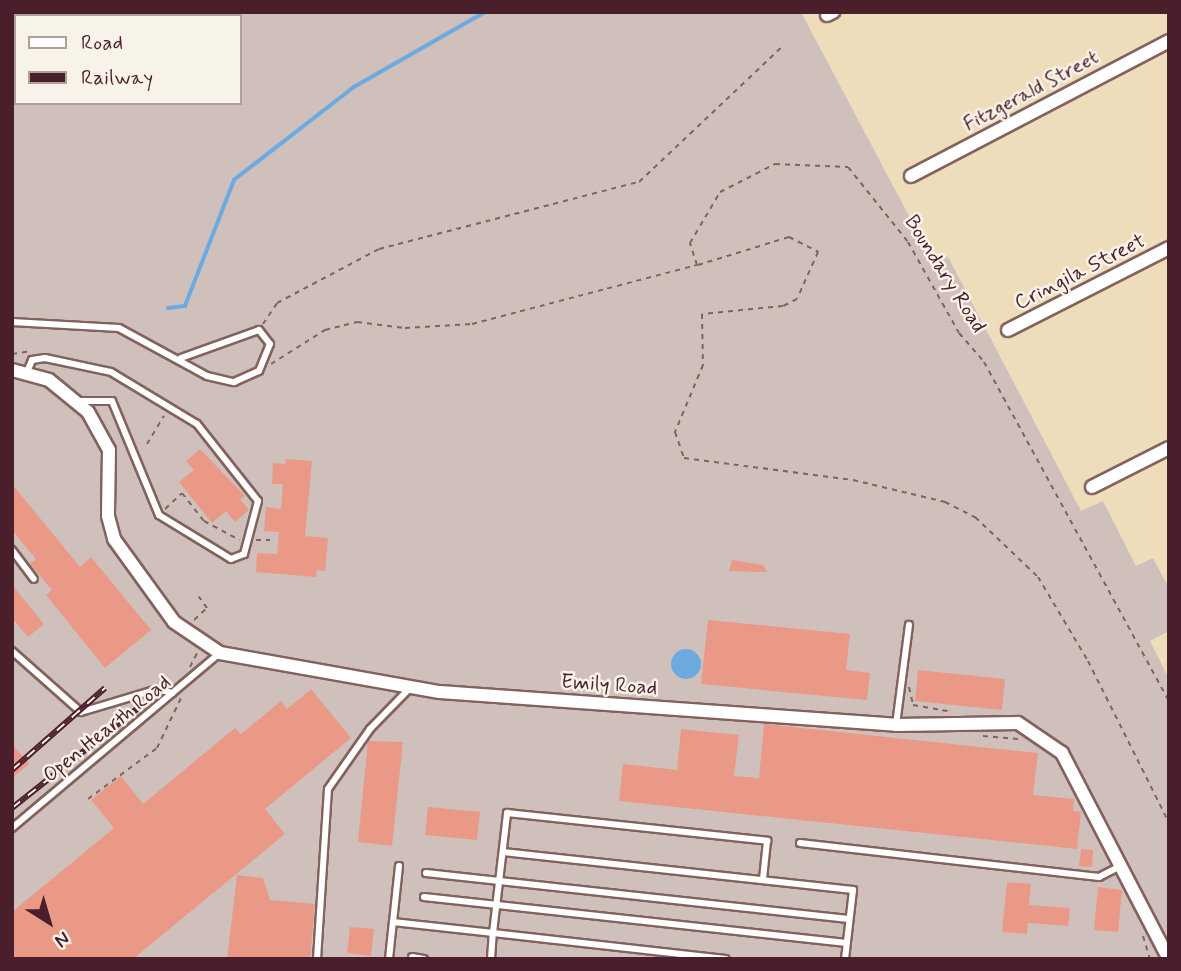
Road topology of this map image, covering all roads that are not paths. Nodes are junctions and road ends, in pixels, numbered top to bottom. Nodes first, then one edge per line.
1 (1169, 41) edge
2 (911, 176) dead end
3 (1169, 248) edge
4 (12, 323) edge
5 (1008, 330) dead end
6 (181, 358) junction
7 (12, 370) edge
8 (27, 372) junction
9 (79, 401) junction
10 (1169, 448) edge
11 (1092, 487) dead end
12 (12, 550) edge
13 (34, 579) dead end
14 (909, 625) dead end
15 (12, 651) edge
16 (220, 653) junction
17 (412, 687) junction
18 (175, 692) junction
19 (896, 725) junction
20 (12, 828) edge
21 (800, 843) dead end
22 (503, 852) junction
23 (399, 866) dead end
24 (1121, 866) junction
25 (426, 873) dead end
26 (763, 880) junction
27 (499, 881) junction
28 (424, 897) dead end
29 (497, 905) junction
30 (849, 919) junction
31 (393, 922) junction
32 (494, 933) junction
33 (846, 943) junction
34 (412, 957) edge
35 (317, 959) edge
36 (389, 959) edge
37 (424, 959) edge
38 (491, 959) edge
39 (726, 959) edge
40 (845, 959) edge
41 (1169, 959) edge

1 - 2 street, Fitzgerald Street
3 - 5 street, Cringila Street
4 - 6 lane
6 - 6 lane
7 - 8 street
8 - 9 street
8 - 9 lane
9 - 16 street, Emily Road
10 - 11 street
12 - 13 lane
14 - 19 lane
15 - 18 lane
16 - 17 street, Emily Road
16 - 18 lane, Open Hearth Road
17 - 19 street, Emily Road
17 - 35 lane
18 - 20 lane, Open Hearth Road
19 - 24 street, Emily Road
21 - 24 lane
22 - 26 lane
22 - 26 lane
22 - 27 lane
23 - 31 lane
24 - 41 street, Emily Road
25 - 27 lane
26 - 30 lane
27 - 29 lane
27 - 30 lane
28 - 29 lane
29 - 32 lane
29 - 33 lane
30 - 33 lane
31 - 32 lane
31 - 36 lane
32 - 38 lane
32 - 39 lane
33 - 40 lane
34 - 37 lane

